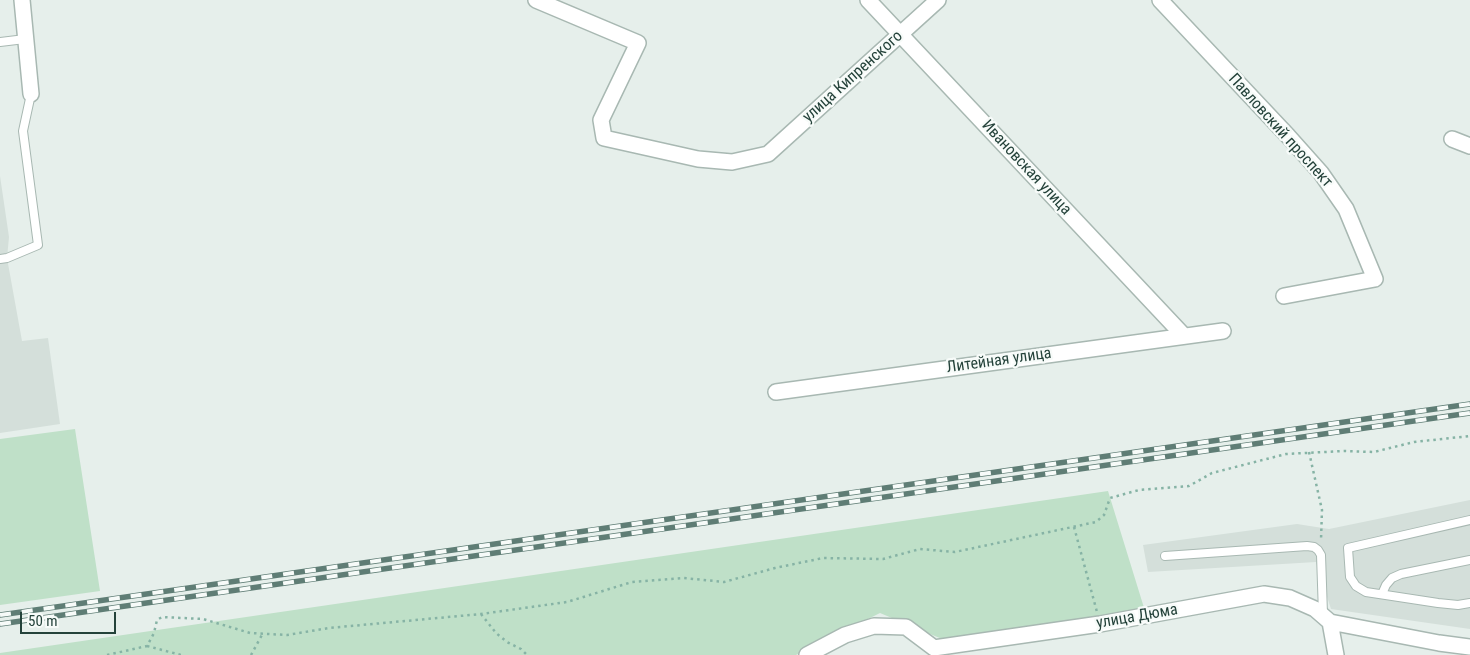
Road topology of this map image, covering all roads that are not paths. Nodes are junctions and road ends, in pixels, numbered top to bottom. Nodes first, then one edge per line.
1 (22, 0) edge
2 (536, 0) edge
3 (868, 0) edge
4 (938, 0) edge
5 (1160, 0) edge
6 (900, 34) junction
7 (25, 39) junction
8 (0, 42) edge
9 (31, 94) joint
10 (1452, 139) dead end
11 (1470, 146) edge
12 (0, 259) edge
13 (1284, 296) dead end
14 (1223, 331) dead end
15 (1184, 336) junction
16 (776, 392) dead end
17 (1470, 520) edge
18 (1165, 556) dead end
19 (1470, 560) edge
20 (1382, 594) junction
21 (1470, 603) edge
22 (1326, 618) junction
23 (1470, 647) edge
24 (935, 652) edge
25 (807, 655) edge
26 (1336, 655) edge

1 - 7 street
2 - 6 street, улица Кипренского
3 - 6 street, Ивановская улица
4 - 6 street, улица Кипренского
5 - 13 street, Павловский проспект
6 - 15 street, Ивановская улица
7 - 8 lane
7 - 9 street
9 - 12 lane
10 - 11 street
14 - 15 street, Литейная улица
15 - 16 street, Литейная улица
17 - 20 lane
18 - 22 lane
19 - 20 lane
20 - 21 lane
22 - 23 street, улица Дюма
22 - 24 street, улица Дюма
22 - 26 street
24 - 25 street, улица Дюма

